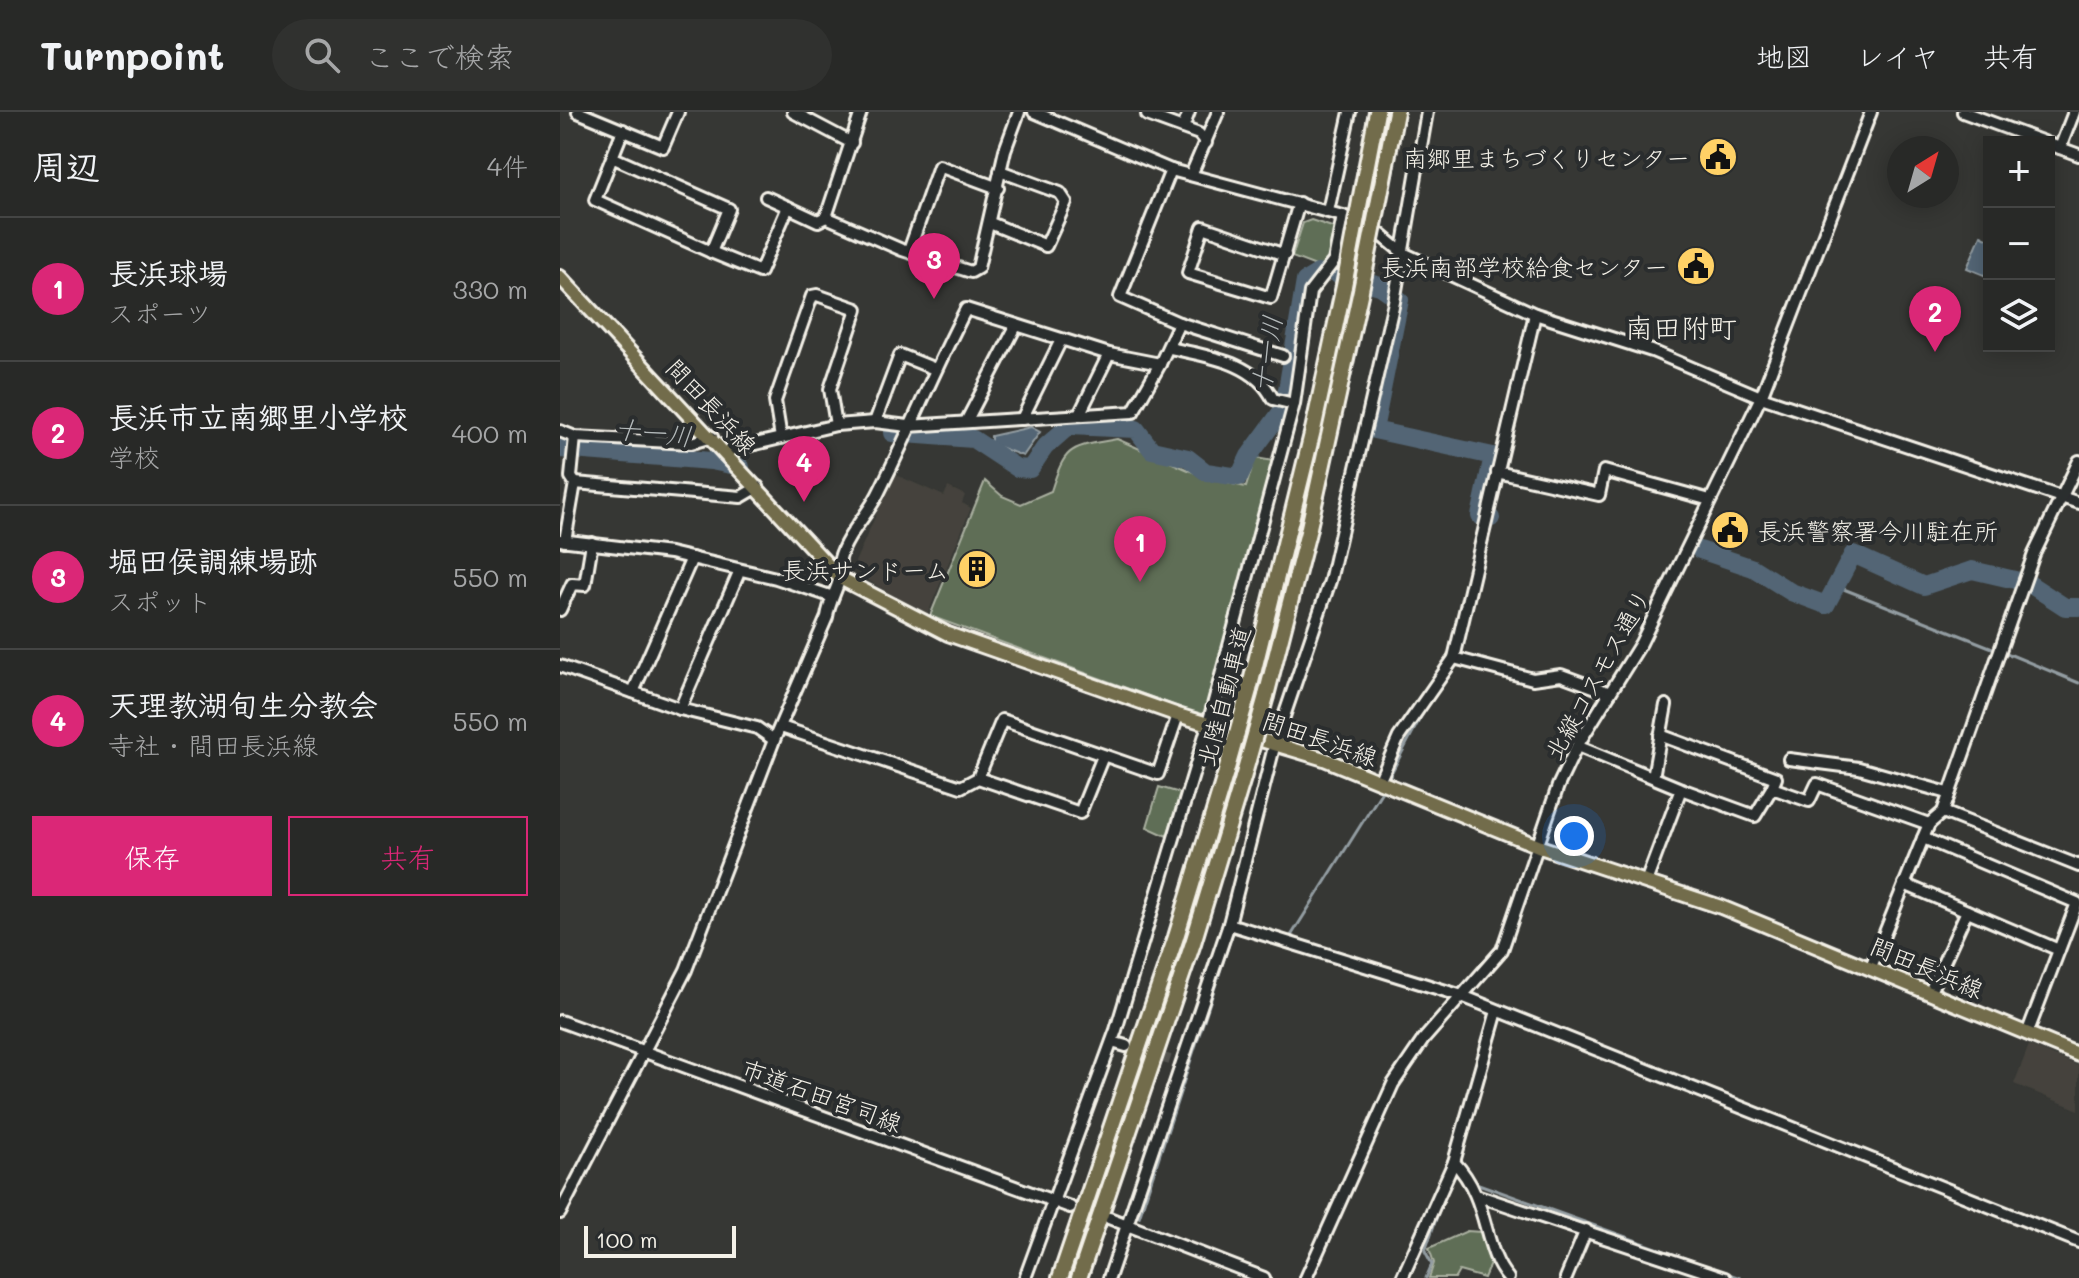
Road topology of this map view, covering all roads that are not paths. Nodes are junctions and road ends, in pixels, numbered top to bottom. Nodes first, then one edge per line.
1 (578, 112) edge
2 (678, 112) edge
3 (793, 112) edge
4 (861, 112) edge
5 (1019, 112) edge
6 (1034, 112) edge
7 (1189, 112) edge
8 (1218, 112) edge
9 (1350, 112) edge
10 (1377, 112) edge
11 (1396, 112) edge
12 (1427, 112) edge
13 (1871, 112) edge
14 (1963, 112) edge
15 (2074, 112) edge
16 (1147, 115) dead end
17 (1183, 128) junction
18 (623, 130) junction
19 (2027, 136) edge
20 (852, 143) junction
21 (1206, 143) junction
22 (2055, 146) edge
23 (2060, 148) junction
24 (2079, 155) edge
25 (614, 158) junction
26 (1171, 170) junction
27 (1000, 171) junction
28 (1191, 175) junction
29 (998, 188) junction
30 (766, 197) dead end
31 (1299, 203) junction
32 (788, 207) junction
33 (1328, 211) junction
34 (1343, 216) junction
35 (826, 217) junction
36 (990, 223) junction
37 (909, 251) junction
38 (711, 252) junction
39 (1403, 253) junction
40 (1285, 255) junction
41 (560, 277) edge
42 (1535, 314) junction
43 (1179, 323) junction
44 (1016, 326) junction
45 (1061, 340) junction
46 (1170, 348) junction
47 (1109, 354) junction
48 (1283, 356) dead end
49 (1160, 364) junction
50 (935, 369) junction
51 (1761, 397) junction
52 (1288, 403) junction
53 (1079, 415) junction
54 (1022, 419) junction
55 (967, 420) junction
56 (875, 422) junction
57 (836, 425) junction
58 (908, 426) junction
59 (560, 431) edge
60 (575, 437) junction
61 (712, 437) junction
62 (781, 438) junction
63 (728, 451) junction
64 (2079, 461) edge
65 (1497, 472) junction
66 (575, 483) junction
67 (755, 484) junction
68 (2060, 497) junction
69 (1710, 500) junction
70 (2079, 503) edge
71 (562, 541) edge
72 (592, 543) junction
73 (692, 558) junction
74 (740, 570) junction
75 (840, 578) junction
76 (830, 596) junction
77 (560, 610) edge
78 (1454, 658) junction
79 (560, 666) edge
80 (633, 692) junction
81 (1610, 693) junction
82 (1666, 705) dead end
83 (680, 709) junction
84 (1178, 715) junction
85 (1209, 724) junction
86 (781, 727) junction
87 (1660, 735) junction
88 (774, 740) junction
89 (1275, 743) junction
90 (1577, 746) junction
91 (1103, 756) junction
92 (1789, 759) dead end
93 (1653, 777) junction
94 (978, 778) junction
95 (1379, 782) junction
96 (1772, 788) junction
97 (1681, 789) junction
98 (1948, 793) junction
99 (1943, 812) junction
100 (1929, 824) junction
101 (1923, 838) junction
102 (1539, 846) junction
103 (2079, 866) edge
104 (1646, 882) junction
105 (1904, 884) junction
106 (1967, 911) junction
107 (1229, 924) junction
108 (2059, 950) junction
109 (1871, 967) junction
110 (1930, 992) junction
111 (1462, 996) junction
112 (1497, 1011) junction
113 (560, 1021) edge
114 (2027, 1034) junction
115 (1112, 1042) junction
116 (1126, 1046) tunnel mouth
117 (644, 1051) junction
118 (2079, 1055) edge
119 (1170, 1060) tunnel mouth
120 (1183, 1063) junction
121 (1454, 1162) junction
122 (1479, 1196) junction
123 (1052, 1201) junction
124 (1070, 1207) dead end
125 (560, 1213) edge
126 (1109, 1218) dead end
127 (1129, 1224) junction
128 (1586, 1230) junction
129 (2079, 1242) edge
130 (1025, 1278) edge
131 (1060, 1278) edge
132 (1079, 1278) edge
133 (1109, 1278) edge
134 (1264, 1278) edge
135 (1306, 1278) edge
136 (1402, 1278) edge
137 (1508, 1278) edge
138 (1566, 1278) edge
139 (1725, 1278) edge

1 - 18 street
2 - 18 street
3 - 20 street
4 - 20 street
5 - 27 street
6 - 26 street
7 - 17 street
8 - 21 street
9 - 33 street
10 - 131 highway, 北陸自動車道, bridge
11 - 132 highway, 北陸自動車道, bridge
12 - 39 street
13 - 51 street, 北縦コスモス通り
14 - 19 street
15 - 23 street
16 - 17 street
17 - 21 street
18 - 25 street
20 - 35 street
21 - 28 street
22 - 23 street
23 - 24 street
25 - 38 street
25 - 38 street
26 - 28 street
26 - 43 street
27 - 29 street
27 - 36 street
28 - 31 street
29 - 36 street
29 - 37 street
30 - 32 street
31 - 33 street
31 - 40 street
32 - 35 street
32 - 38 street
33 - 34 street
34 - 39 street
34 - 52 street
35 - 37 street
36 - 37 street
39 - 42 street
39 - 89 street
40 - 40 street
41 - 61 main road, 間田長浜線
42 - 51 street
42 - 65 street
43 - 46 street
43 - 48 street
44 - 45 street
44 - 50 street
44 - 55 street
45 - 47 street
45 - 54 street
46 - 49 street
46 - 52 street
47 - 49 street
47 - 53 street
49 - 53 street
50 - 56 street
50 - 58 street
51 - 68 street
51 - 69 street, 北縦コスモス通り
52 - 85 street
53 - 54 street
54 - 55 street
55 - 58 street
56 - 57 street
56 - 58 street
57 - 62 street
57 - 62 street
58 - 75 street
59 - 60 street
60 - 61 street
60 - 66 street
61 - 63 main road, 間田長浜線
62 - 63 street
63 - 67 main road, 間田長浜線
64 - 68 street
65 - 69 street
65 - 78 street
66 - 67 street
66 - 71 street
67 - 75 main road, 間田長浜線
68 - 70 street
68 - 98 street
69 - 81 street, 北縦コスモス通り
71 - 72 street
72 - 73 street
72 - 77 street
73 - 74 street
73 - 80 street
74 - 76 street
74 - 83 street
75 - 76 street
75 - 84 main road, 間田長浜線
76 - 86 street
78 - 81 street
78 - 95 street
79 - 80 street
80 - 83 street
81 - 90 street, 北縦コスモス通り
82 - 87 street
83 - 88 street
84 - 85 main road, 間田長浜線
84 - 91 street
85 - 89 main road, 間田長浜線
85 - 115 street
86 - 88 street
86 - 94 street
87 - 93 street
87 - 96 street
88 - 117 street
89 - 95 main road, 間田長浜線
89 - 107 street
90 - 93 street
90 - 102 street, 北縦コスモス通り
91 - 94 street
91 - 94 street
92 - 98 street
93 - 97 street
95 - 102 main road, 間田長浜線
96 - 97 street
96 - 100 street
97 - 104 street
98 - 99 street
99 - 100 street
99 - 103 street
100 - 101 street
101 - 105 street
101 - 108 street
102 - 104 main road, 間田長浜線
102 - 111 street, 北縦コスモス通り
104 - 109 main road, 間田長浜線
105 - 106 street
105 - 109 street
106 - 108 street
106 - 110 street
107 - 111 street
107 - 120 street
108 - 114 street
109 - 110 main road, 間田長浜線
110 - 114 main road, 間田長浜線
111 - 112 street
111 - 135 street, 北縦コスモス通り
112 - 121 street
112 - 129 street
113 - 117 street, 市道石田宮司線
114 - 118 main road, 間田長浜線
115 - 116 street
115 - 123 street
117 - 123 street, 市道石田宮司線
117 - 125 street
119 - 120 street
120 - 127 street
121 - 122 street
121 - 136 street
122 - 128 street
122 - 137 street
123 - 124 street, 市道石田宮司線
123 - 130 street
126 - 127 street
127 - 133 street
127 - 134 street
128 - 138 street
128 - 139 street

